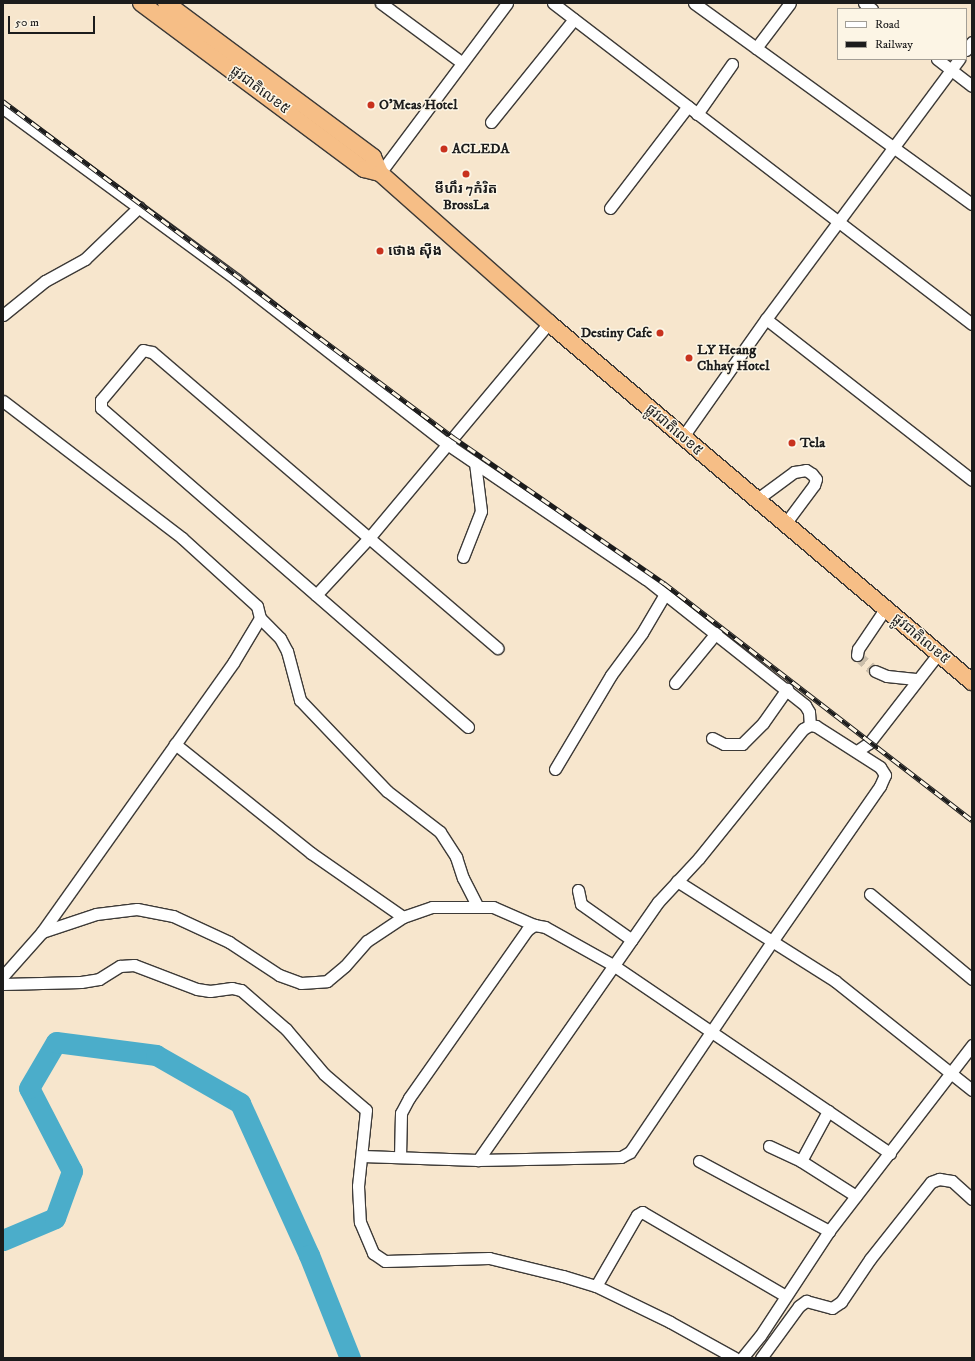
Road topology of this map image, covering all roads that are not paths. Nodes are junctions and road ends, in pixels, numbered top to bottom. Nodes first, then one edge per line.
1 (141, 3) edge
2 (166, 3) edge
3 (381, 3) edge
4 (507, 3) edge
5 (553, 3) edge
6 (694, 3) edge
7 (790, 3) edge
8 (574, 19) junction
9 (756, 48) junction
10 (938, 60) edge
11 (958, 60) edge
12 (461, 62) junction
13 (732, 64) dead end
14 (951, 70) junction
15 (972, 86) edge
16 (688, 106) junction
17 (3, 108) edge
18 (697, 114) junction
19 (491, 122) dead end
20 (894, 146) junction
21 (380, 173) junction
22 (972, 204) edge
23 (140, 207) junction
24 (610, 208) dead end
25 (838, 222) junction
26 (3, 315) edge
27 (766, 319) junction
28 (549, 323) junction
29 (972, 324) edge
30 (3, 401) edge
31 (682, 438) junction
32 (447, 444) junction
33 (475, 464) junction
34 (972, 480) edge
35 (756, 500) junction
36 (785, 524) junction
37 (369, 538) junction
38 (463, 558) dead end
39 (665, 594) junction
40 (316, 595) junction
41 (885, 609) junction
42 (260, 618) junction
43 (716, 633) junction
44 (497, 648) dead end
45 (857, 654) dead end
46 (938, 654) junction
47 (875, 671) tunnel mouth
48 (918, 680) junction
49 (972, 682) edge
50 (675, 683) dead end
51 (787, 689) junction
52 (810, 725) junction
53 (468, 727) dead end
54 (712, 738) dead end
55 (176, 744) junction
56 (857, 751) junction
57 (555, 769) dead end
58 (677, 880) junction
59 (578, 890) dead end
60 (870, 894) dead end
61 (477, 906) junction
62 (403, 917) junction
63 (534, 925) junction
64 (42, 932) junction
65 (632, 940) junction
66 (773, 940) junction
67 (613, 965) junction
68 (3, 976) edge
69 (972, 979) edge
70 (3, 984) edge
71 (712, 1032) junction
72 (972, 1044) edge
73 (950, 1074) junction
74 (972, 1090) edge
75 (828, 1111) junction
76 (769, 1146) dead end
77 (890, 1153) junction
78 (362, 1156) junction
79 (400, 1157) junction
80 (478, 1160) junction
81 (698, 1161) dead end
82 (801, 1161) junction
83 (856, 1196) junction
84 (972, 1199) edge
85 (829, 1231) junction
86 (596, 1286) junction
87 (784, 1295) junction
88 (735, 1358) edge
89 (742, 1358) edge
90 (761, 1358) edge

1 - 21 highway, ផ្លូវជាតិលេខ៥
2 - 21 highway, ផ្លូវជាតិលេខ៥
3 - 12 street
4 - 12 street
5 - 8 street
6 - 9 street
7 - 9 street
8 - 16 street
8 - 19 street
9 - 20 street
10 - 14 street
11 - 14 street
12 - 21 street
13 - 18 street
14 - 15 street
14 - 20 street
16 - 18 street
16 - 24 street
17 - 23 street
18 - 25 street
20 - 22 street
20 - 25 street
21 - 28 highway, ផ្លូវជាតិលេខ៥
23 - 26 street
23 - 32 street
25 - 27 street
25 - 29 street
27 - 31 street
27 - 34 street
28 - 31 highway, ផ្លូវជាតិលេខ៥
28 - 32 street
30 - 42 street
31 - 35 highway, ផ្លូវជាតិលេខ៥
32 - 33 street
32 - 37 street
33 - 38 street
33 - 39 street
35 - 36 highway, ផ្លូវជាតិលេខ៥
35 - 36 street
36 - 41 highway, ផ្លូវជាតិលេខ៥
37 - 40 street
37 - 40 street
37 - 44 street
39 - 43 street
39 - 57 street
40 - 53 street
41 - 45 street
41 - 46 highway, ផ្លូវជាតិលេខ៥
42 - 55 street
42 - 61 street
43 - 50 street
43 - 51 street
46 - 48 street
46 - 49 highway, ផ្លូវជាតិលេខ៥
47 - 48 street
48 - 56 street
51 - 52 street
51 - 54 street
52 - 56 street
52 - 58 street
55 - 62 street
55 - 64 street
56 - 66 street
58 - 65 street
58 - 66 street
59 - 65 street
60 - 69 street
61 - 62 street
61 - 63 street
62 - 64 street
63 - 67 street
63 - 79 street
64 - 68 street
65 - 67 street
66 - 71 street
66 - 73 street
67 - 71 street
67 - 80 street
70 - 78 street
71 - 75 street
71 - 80 street
72 - 73 street
73 - 74 street
73 - 77 street
75 - 77 street
75 - 82 street
76 - 82 street
77 - 83 street
78 - 79 street
78 - 86 street
79 - 80 street
81 - 85 street
82 - 83 street
83 - 85 street
84 - 90 street
85 - 87 street
86 - 87 street
86 - 88 street
87 - 89 street

